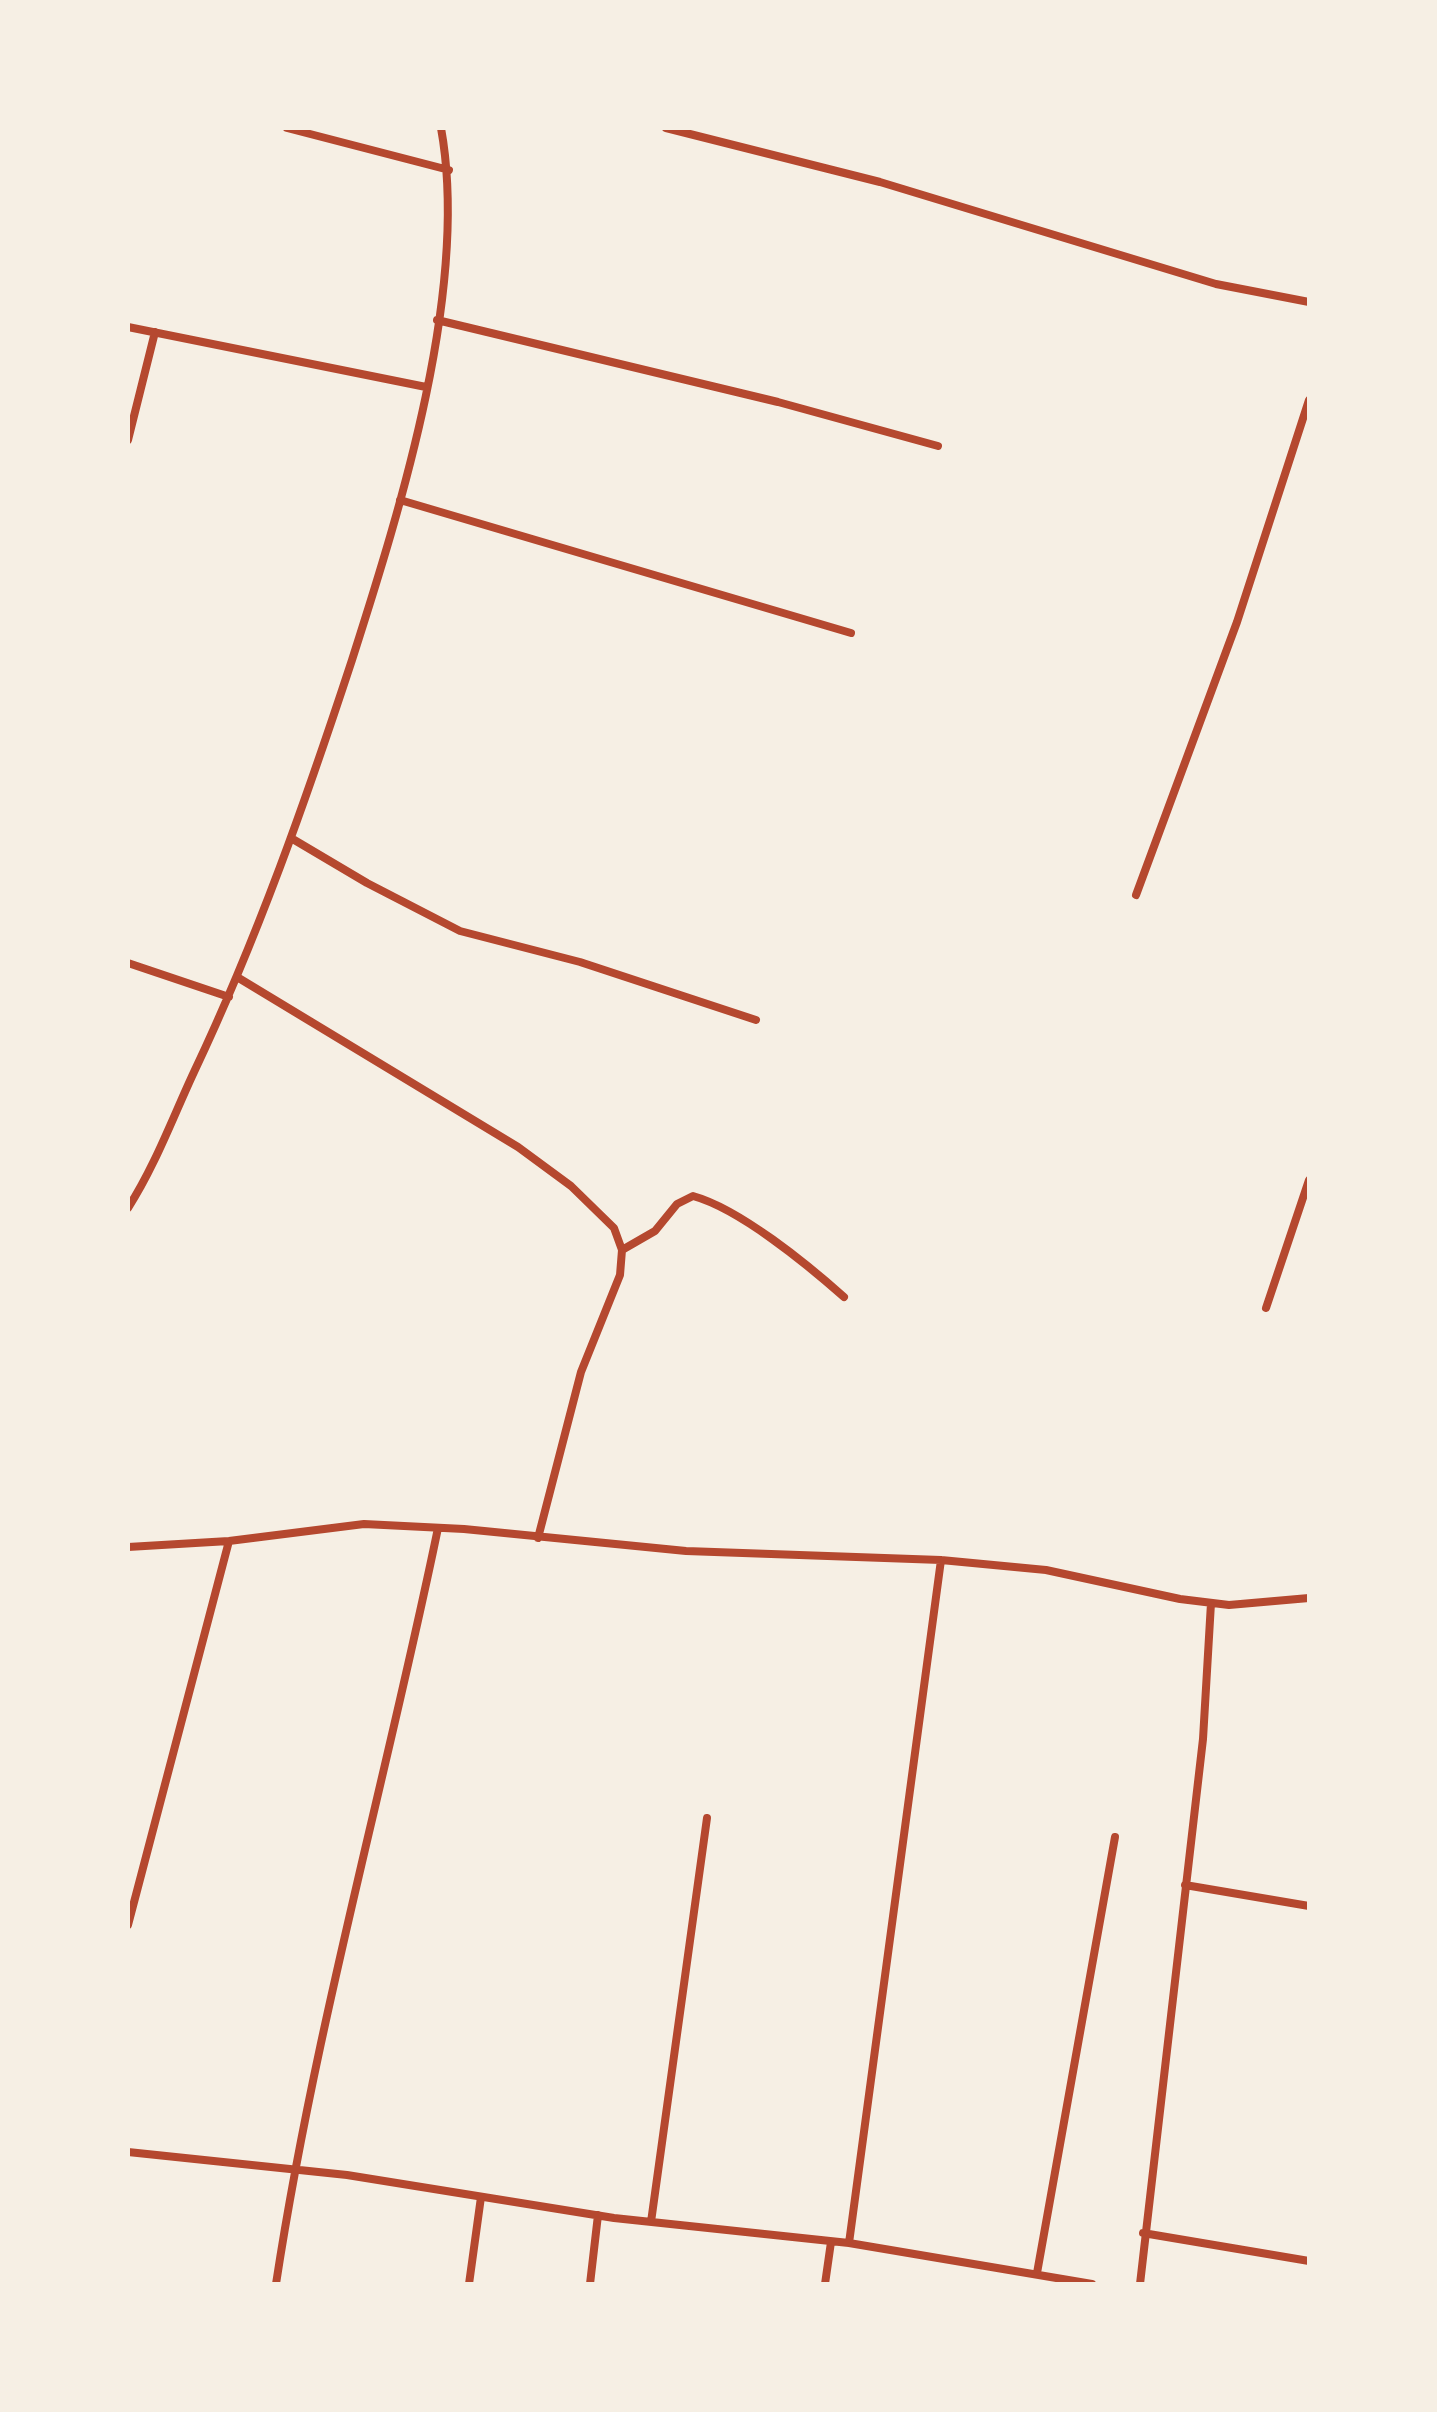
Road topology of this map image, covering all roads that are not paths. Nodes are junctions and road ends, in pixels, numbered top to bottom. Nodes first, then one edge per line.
1 (287, 128) edge
2 (441, 128) edge
3 (666, 128) edge
4 (449, 170) junction
5 (1309, 302) edge
6 (437, 320) junction
7 (128, 327) edge
8 (155, 332) junction
9 (426, 387) junction
10 (1309, 400) edge
11 (128, 440) edge
12 (938, 446) dead end
13 (400, 500) junction
14 (851, 633) dead end
15 (291, 838) junction
16 (1136, 895) dead end
17 (128, 963) edge
18 (237, 977) junction
19 (229, 997) junction
20 (756, 1020) dead end
21 (1309, 1180) edge
22 (128, 1208) edge
23 (622, 1250) junction
24 (844, 1297) dead end
25 (1266, 1308) dead end
26 (438, 1528) junction
27 (538, 1538) junction
28 (229, 1541) junction
29 (128, 1547) edge
30 (941, 1560) junction
31 (1309, 1598) edge
32 (1211, 1603) junction
33 (707, 1818) dead end
34 (1115, 1837) dead end
35 (1185, 1885) junction
36 (1309, 1906) edge
37 (128, 1925) edge
38 (128, 2152) edge
39 (294, 2170) junction
40 (481, 2197) junction
41 (598, 2215) junction
42 (651, 2222) junction
43 (1143, 2233) junction
44 (831, 2242) junction
45 (849, 2243) junction
46 (1309, 2261) edge
47 (1037, 2273) junction
48 (276, 2284) edge
49 (469, 2284) edge
50 (590, 2284) edge
51 (825, 2284) edge
52 (1092, 2284) edge
53 (1140, 2284) edge

1 - 4 street
2 - 4 street
3 - 5 street
4 - 6 street
6 - 9 street
6 - 12 street
7 - 8 street
8 - 9 street
8 - 11 street
9 - 13 street
10 - 16 street
13 - 14 street
13 - 15 street
15 - 18 street
15 - 20 street
17 - 19 street
18 - 19 street
18 - 23 street
19 - 22 street
21 - 25 street
23 - 24 street
23 - 27 street
26 - 27 street
26 - 28 street
26 - 39 street
27 - 30 street
28 - 29 street
28 - 37 street
30 - 32 street
30 - 45 street
31 - 32 street
32 - 35 street
33 - 42 street
34 - 47 street
35 - 36 street
35 - 43 street
38 - 39 street
39 - 40 street
39 - 48 street
40 - 41 street
40 - 49 street
41 - 42 street
41 - 50 street
42 - 44 street
43 - 46 street
43 - 53 street
44 - 45 street
44 - 51 street
45 - 47 street
47 - 52 street

